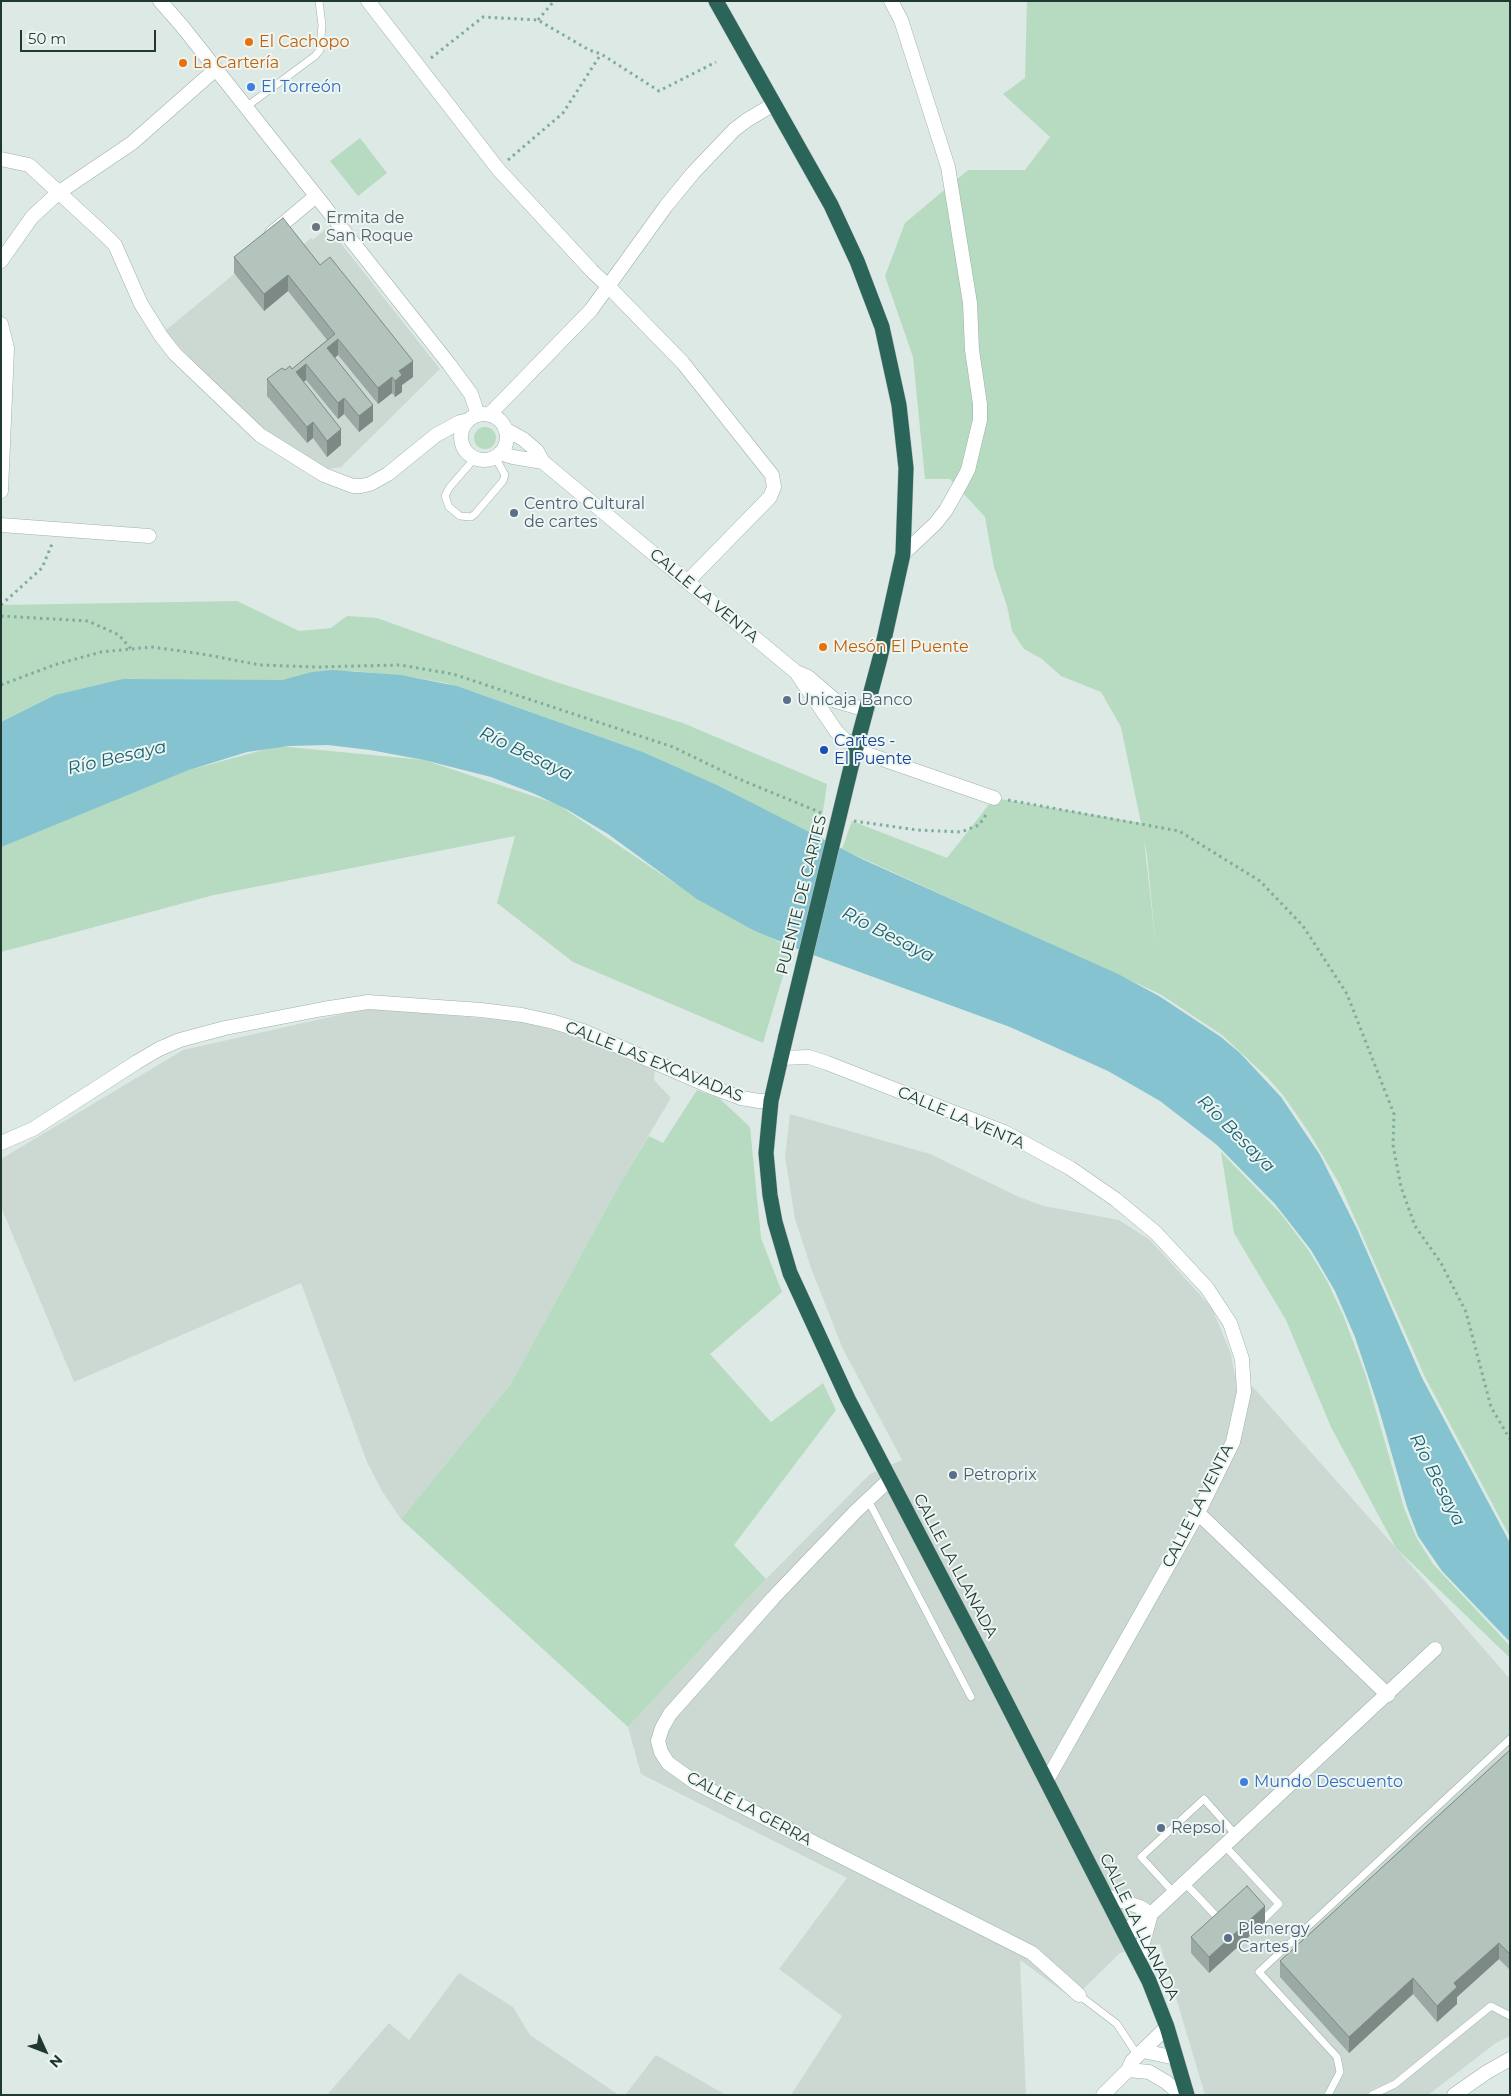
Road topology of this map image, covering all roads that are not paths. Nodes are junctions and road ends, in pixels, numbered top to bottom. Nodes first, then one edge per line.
1 (160, 1) edge
2 (319, 1) edge
3 (368, 1) edge
4 (716, 1) edge
5 (891, 1) edge
6 (216, 69) junction
7 (774, 104) junction
8 (246, 107) junction
9 (1, 159) edge
10 (58, 193) junction
11 (316, 196) junction
12 (262, 241) edge
13 (1, 261) edge
14 (610, 287) junction
15 (1, 324) edge
16 (479, 417) junction
17 (506, 429) junction
18 (436, 435) junction
19 (462, 440) junction
20 (498, 455) junction
21 (474, 458) junction
22 (543, 462) junction
23 (1, 491) edge
24 (1, 525) edge
25 (149, 536) dead end
26 (903, 554) junction
27 (687, 582) junction
28 (796, 672) junction
29 (867, 710) junction
30 (855, 752) junction
31 (994, 798) road end
32 (786, 1036) joint
33 (780, 1058) junction
34 (770, 1101) junction
35 (1, 1143) edge
36 (890, 1479) junction
37 (868, 1500) junction
38 (1198, 1513) junction
39 (1435, 1649) dead end
40 (1388, 1695) junction
41 (971, 1697) dead end
42 (1510, 1739) edge
43 (1047, 1780) junction
44 (1237, 1835) junction
45 (1225, 1846) junction
46 (1185, 1883) junction
47 (1174, 1893) junction
48 (1105, 1895) junction
49 (1151, 1914) junction
50 (1228, 1928) edge
51 (1253, 1929) edge
52 (1128, 1939) junction
53 (1138, 1961) junction
54 (1079, 1995) joint
55 (1510, 2016) edge
56 (1167, 2026) junction
57 (1140, 2054) junction
58 (1176, 2058) junction
59 (1510, 2059) edge
60 (1128, 2070) junction
61 (1103, 2095) edge
62 (1181, 2095) edge
63 (1187, 2095) edge
64 (1328, 2095) edge
65 (1372, 2095) edge
66 (1454, 2095) edge

1 - 6 street
2 - 8 lane
3 - 14 street
4 - 7 highway, PUENTE DE CARTES
5 - 26 street
6 - 8 street
6 - 10 street
7 - 14 street
7 - 26 highway, PUENTE DE CARTES
8 - 11 street
9 - 10 street
10 - 13 street
10 - 18 street
11 - 12 street
11 - 16 street
14 - 16 street
14 - 27 street
15 - 23 street
16 - 17 street
16 - 18 street
16 - 19 street
17 - 20 street
17 - 22 street, CALLE LA VENTA
18 - 19 street
19 - 21 street
20 - 21 street
20 - 21 lane
20 - 22 street
22 - 27 street, CALLE LA VENTA
24 - 25 street
26 - 29 highway, PUENTE DE CARTES
27 - 28 street, CALLE LA VENTA
28 - 29 street, CALLE LA VENTA
28 - 30 street, CALLE LA VENTA
29 - 30 highway, PUENTE DE CARTES
30 - 31 street, CALLE LA VENTA
30 - 32 highway, PUENTE DE CARTES, bridge
32 - 33 highway, CALLE LA LLANADA
33 - 34 highway, CALLE LA LLANADA
33 - 38 street, CALLE LA VENTA
34 - 35 street, CALLE LAS EXCAVADAS
34 - 36 highway, CALLE LA LLANADA
36 - 37 street, CALLE LA GERRA
36 - 43 highway, CALLE LA LLANADA
37 - 41 lane
37 - 54 street, CALLE LA GERRA
38 - 40 street
38 - 43 street, CALLE LA VENTA
39 - 40 street
40 - 44 street
42 - 64 lane
43 - 48 highway, CALLE LA LLANADA
44 - 45 street
44 - 47 lane
45 - 46 street
45 - 51 lane
46 - 47 street
46 - 50 lane
47 - 49 street
48 - 49 street
48 - 52 highway, CALLE LA LLANADA
49 - 52 street
49 - 53 street
52 - 53 highway, CALLE LA LLANADA
53 - 56 highway, CALLE LA LLANADA
54 - 57 lane
55 - 65 lane
56 - 57 street
56 - 58 highway, CALLE LA LLANADA
57 - 58 street
57 - 60 street
58 - 63 highway, CALLE LA LLANADA
59 - 66 street
60 - 61 street
60 - 62 street

